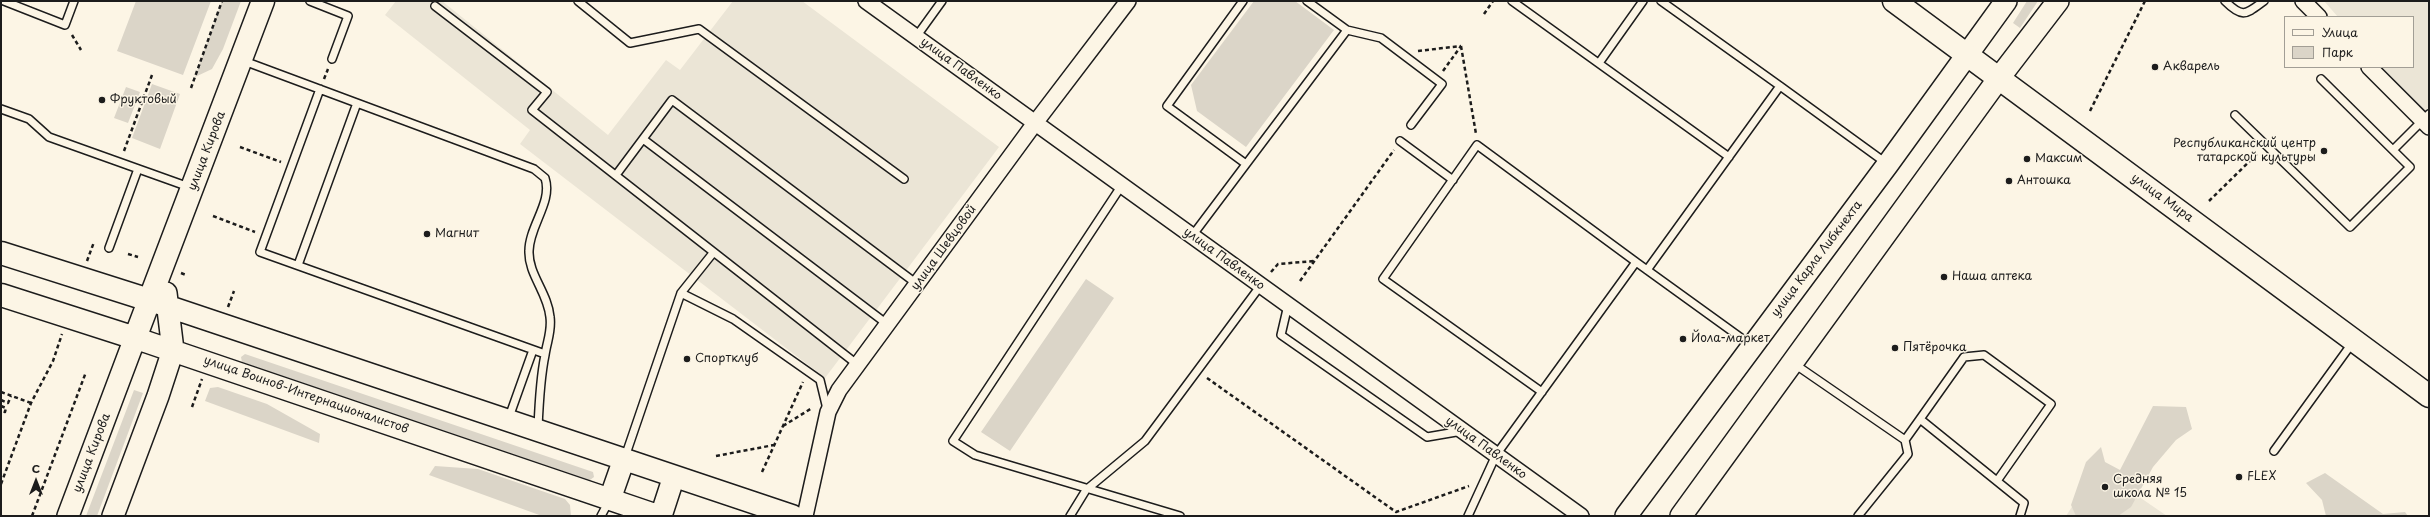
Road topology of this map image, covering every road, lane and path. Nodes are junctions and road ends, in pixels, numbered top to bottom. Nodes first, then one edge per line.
1 (4, 1) edge
2 (74, 1) edge
3 (222, 1) edge
4 (263, 1) edge
5 (310, 1) edge
6 (578, 1) edge
7 (866, 1) edge
8 (942, 1) edge
9 (1128, 1) edge
10 (1243, 1) edge
11 (1307, 1) edge
12 (1493, 1) edge
13 (1512, 1) edge
14 (1643, 1) edge
15 (1661, 1) edge
16 (1894, 1) edge
17 (2006, 1) edge
18 (2058, 1) edge
19 (2145, 1) edge
20 (2226, 1) edge
21 (2264, 1) edge
22 (2303, 1) edge
23 (436, 6) dead end
24 (1484, 14) dead end
25 (2318, 16) edge
26 (65, 25) junction
27 (1347, 30) junction
28 (916, 37) junction
29 (1461, 46) junction
30 (81, 50) dead end
31 (1401, 52) junction
32 (1966, 54) junction
33 (332, 59) joint
34 (241, 60) junction
35 (1599, 63) junction
36 (2370, 68) edge
37 (152, 75) dead end
38 (1999, 78) junction
39 (2321, 79) dead end
40 (1437, 80) junction
41 (1780, 86) junction
42 (191, 88) dead end
43 (320, 89) junction
44 (357, 103) junction
45 (1, 109) edge
46 (2090, 111) dead end
47 (2235, 115) dead end
48 (2427, 121) edge
49 (1035, 123) junction
50 (1411, 125) dead end
51 (643, 139) junction
52 (1400, 142) joint
53 (1477, 145) junction
54 (2266, 146) junction
55 (240, 147) dead end
56 (2393, 150) junction
57 (1729, 157) junction
58 (120, 162) junction
59 (281, 163) dead end
60 (1246, 164) junction
61 (1888, 164) junction
62 (138, 168) junction
63 (616, 175) junction
64 (904, 179) dead end
65 (1453, 180) junction
66 (1122, 185) junction
67 (193, 188) junction
68 (2209, 201) dead end
69 (213, 216) dead end
70 (256, 232) dead end
71 (1192, 236) junction
72 (94, 242) dead end
73 (109, 248) dead end
74 (1, 253) edge
75 (713, 253) junction
76 (128, 254) dead end
77 (138, 258) dead end
78 (1314, 261) junction
79 (1636, 262) junction
80 (86, 264) dead end
81 (298, 265) junction
82 (171, 270) junction
83 (1647, 270) junction
84 (186, 275) dead end
85 (1300, 281) dead end
86 (917, 284) junction
87 (1261, 285) junction
88 (234, 291) dead end
89 (681, 293) junction
90 (1, 295) edge
91 (158, 303) junction
92 (1288, 305) junction
93 (228, 308) dead end
94 (887, 324) junction
95 (62, 334) dead end
96 (136, 338) junction
97 (2354, 340) junction
98 (1753, 346) junction
99 (173, 350) junction
100 (533, 350) junction
101 (545, 354) junction
102 (1793, 363) junction
103 (858, 365) junction
104 (86, 372) dead end
105 (808, 372) junction
106 (1198, 372) junction
107 (202, 379) dead end
108 (1, 392) edge
109 (1542, 392) junction
110 (11, 396) junction
111 (2429, 396) edge
112 (1, 400) edge
113 (31, 403) junction
114 (1, 406) edge
115 (826, 406) junction
116 (192, 407) dead end
117 (1, 410) edge
118 (1920, 419) junction
119 (508, 420) junction
120 (782, 427) junction
121 (538, 430) junction
122 (1462, 431) junction
123 (1905, 440) junction
124 (774, 445) junction
125 (2274, 450) dead end
126 (1496, 455) junction
127 (716, 456) dead end
128 (624, 459) junction
129 (762, 472) dead end
130 (674, 476) junction
131 (1484, 481) junction
132 (1997, 481) junction
133 (1, 484) edge
134 (1086, 490) junction
135 (606, 508) edge
136 (32, 516) edge
137 (68, 516) edge
138 (113, 516) edge
139 (660, 516) edge
140 (793, 516) edge
141 (805, 516) edge
142 (1070, 516) edge
143 (1180, 516) edge
144 (1468, 516) edge
145 (1581, 516) edge
146 (1626, 516) edge
147 (1681, 516) edge
148 (1858, 516) edge
149 (2020, 516) edge

1 - 26 lane
2 - 26 lane
3 - 42 path
4 - 34 main road, улица Кирова
5 - 33 lane
6 - 64 lane
7 - 28 street, улица Павленко
8 - 28 lane
9 - 49 street, улица Шевцовой
10 - 60 lane
11 - 27 lane
12 - 24 path
13 - 35 lane
14 - 35 lane
15 - 41 lane
16 - 32 main road, улица Мира
17 - 32 main road, улица Карла Либкнехта
18 - 38 main road
19 - 46 path
20 - 21 lane
22 - 25 street
23 - 63 lane
26 - 30 path
27 - 31 lane
27 - 60 lane
28 - 49 street, улица Павленко
29 - 31 path
29 - 40 path
29 - 53 path
31 - 40 lane
32 - 38 main road, улица Мира
32 - 61 main road, улица Карла Либкнехта
33 - 43 path
34 - 43 lane
34 - 67 main road, улица Кирова
35 - 57 lane
36 - 48 street
37 - 58 path
38 - 97 main road, улица Мира
38 - 102 main road
39 - 56 lane
40 - 50 lane
41 - 57 lane
41 - 61 lane
43 - 44 lane
43 - 81 lane
44 - 81 lane
44 - 101 lane
45 - 58 lane
47 - 54 lane
48 - 56 lane
49 - 66 street, улица Павленко
49 - 86 street, улица Шевцовой
51 - 63 lane
51 - 86 lane
51 - 94 lane
52 - 65 lane
52 - 78 path
53 - 65 lane
53 - 79 lane
54 - 56 lane
54 - 68 path
55 - 59 path
57 - 83 lane
58 - 62 lane
60 - 71 lane
61 - 98 main road, улица Карла Либкнехта
62 - 67 lane
62 - 73 lane
63 - 75 lane
65 - 109 lane
66 - 71 street, улица Павленко
66 - 134 lane
67 - 82 main road, улица Кирова
69 - 70 path
71 - 87 street, улица Павленко
72 - 80 path
74 - 91 main road
75 - 89 lane
75 - 103 lane
76 - 77 path
78 - 85 path
78 - 87 path
79 - 83 lane
79 - 109 lane
81 - 100 lane
82 - 84 path
82 - 91 main road, улица Кирова
83 - 98 lane
86 - 94 street, улица Шевцовой
87 - 92 street, улица Павленко
87 - 106 lane
88 - 93 path
89 - 105 lane
89 - 128 lane
90 - 96 main road, улица Воинов-Интернационалистов
91 - 96 main road, улица Кирова
91 - 99 main road, улица Кирова
91 - 119 main road
92 - 122 street, улица Павленко
92 - 122 lane
94 - 103 street, улица Шевцовой
95 - 113 path
96 - 99 main road, улица Воинов-Интернационалистов
96 - 137 main road, улица Кирова
97 - 111 main road, улица Мира
97 - 125 lane
98 - 146 main road, улица Карла Либкнехта
99 - 135 main road, улица Воинов-Интернационалистов
99 - 138 main road, улица Кирова
100 - 101 lane
100 - 119 lane
101 - 121 lane
102 - 123 lane
102 - 147 main road
103 - 115 street, улица Шевцовой
104 - 136 path
105 - 115 lane
105 - 120 path
106 - 131 path
106 - 134 lane
107 - 116 path
108 - 110 path
109 - 126 lane
110 - 112 path
110 - 113 path
113 - 133 path
114 - 117 path
115 - 120 path
115 - 141 street, улица Шевцовой
118 - 123 lane
118 - 132 lane
118 - 132 lane
119 - 121 main road
120 - 124 path
121 - 128 main road
122 - 126 street, улица Павленко
123 - 148 lane
124 - 127 path
124 - 129 path
126 - 131 lane
126 - 145 street, улица Павленко
128 - 130 main road
128 - 135 main road
130 - 139 main road
130 - 140 main road
131 - 144 lane
132 - 149 lane
134 - 142 lane
134 - 143 lane
135 - 139 main road, улица Воинов-Интернационалистов

